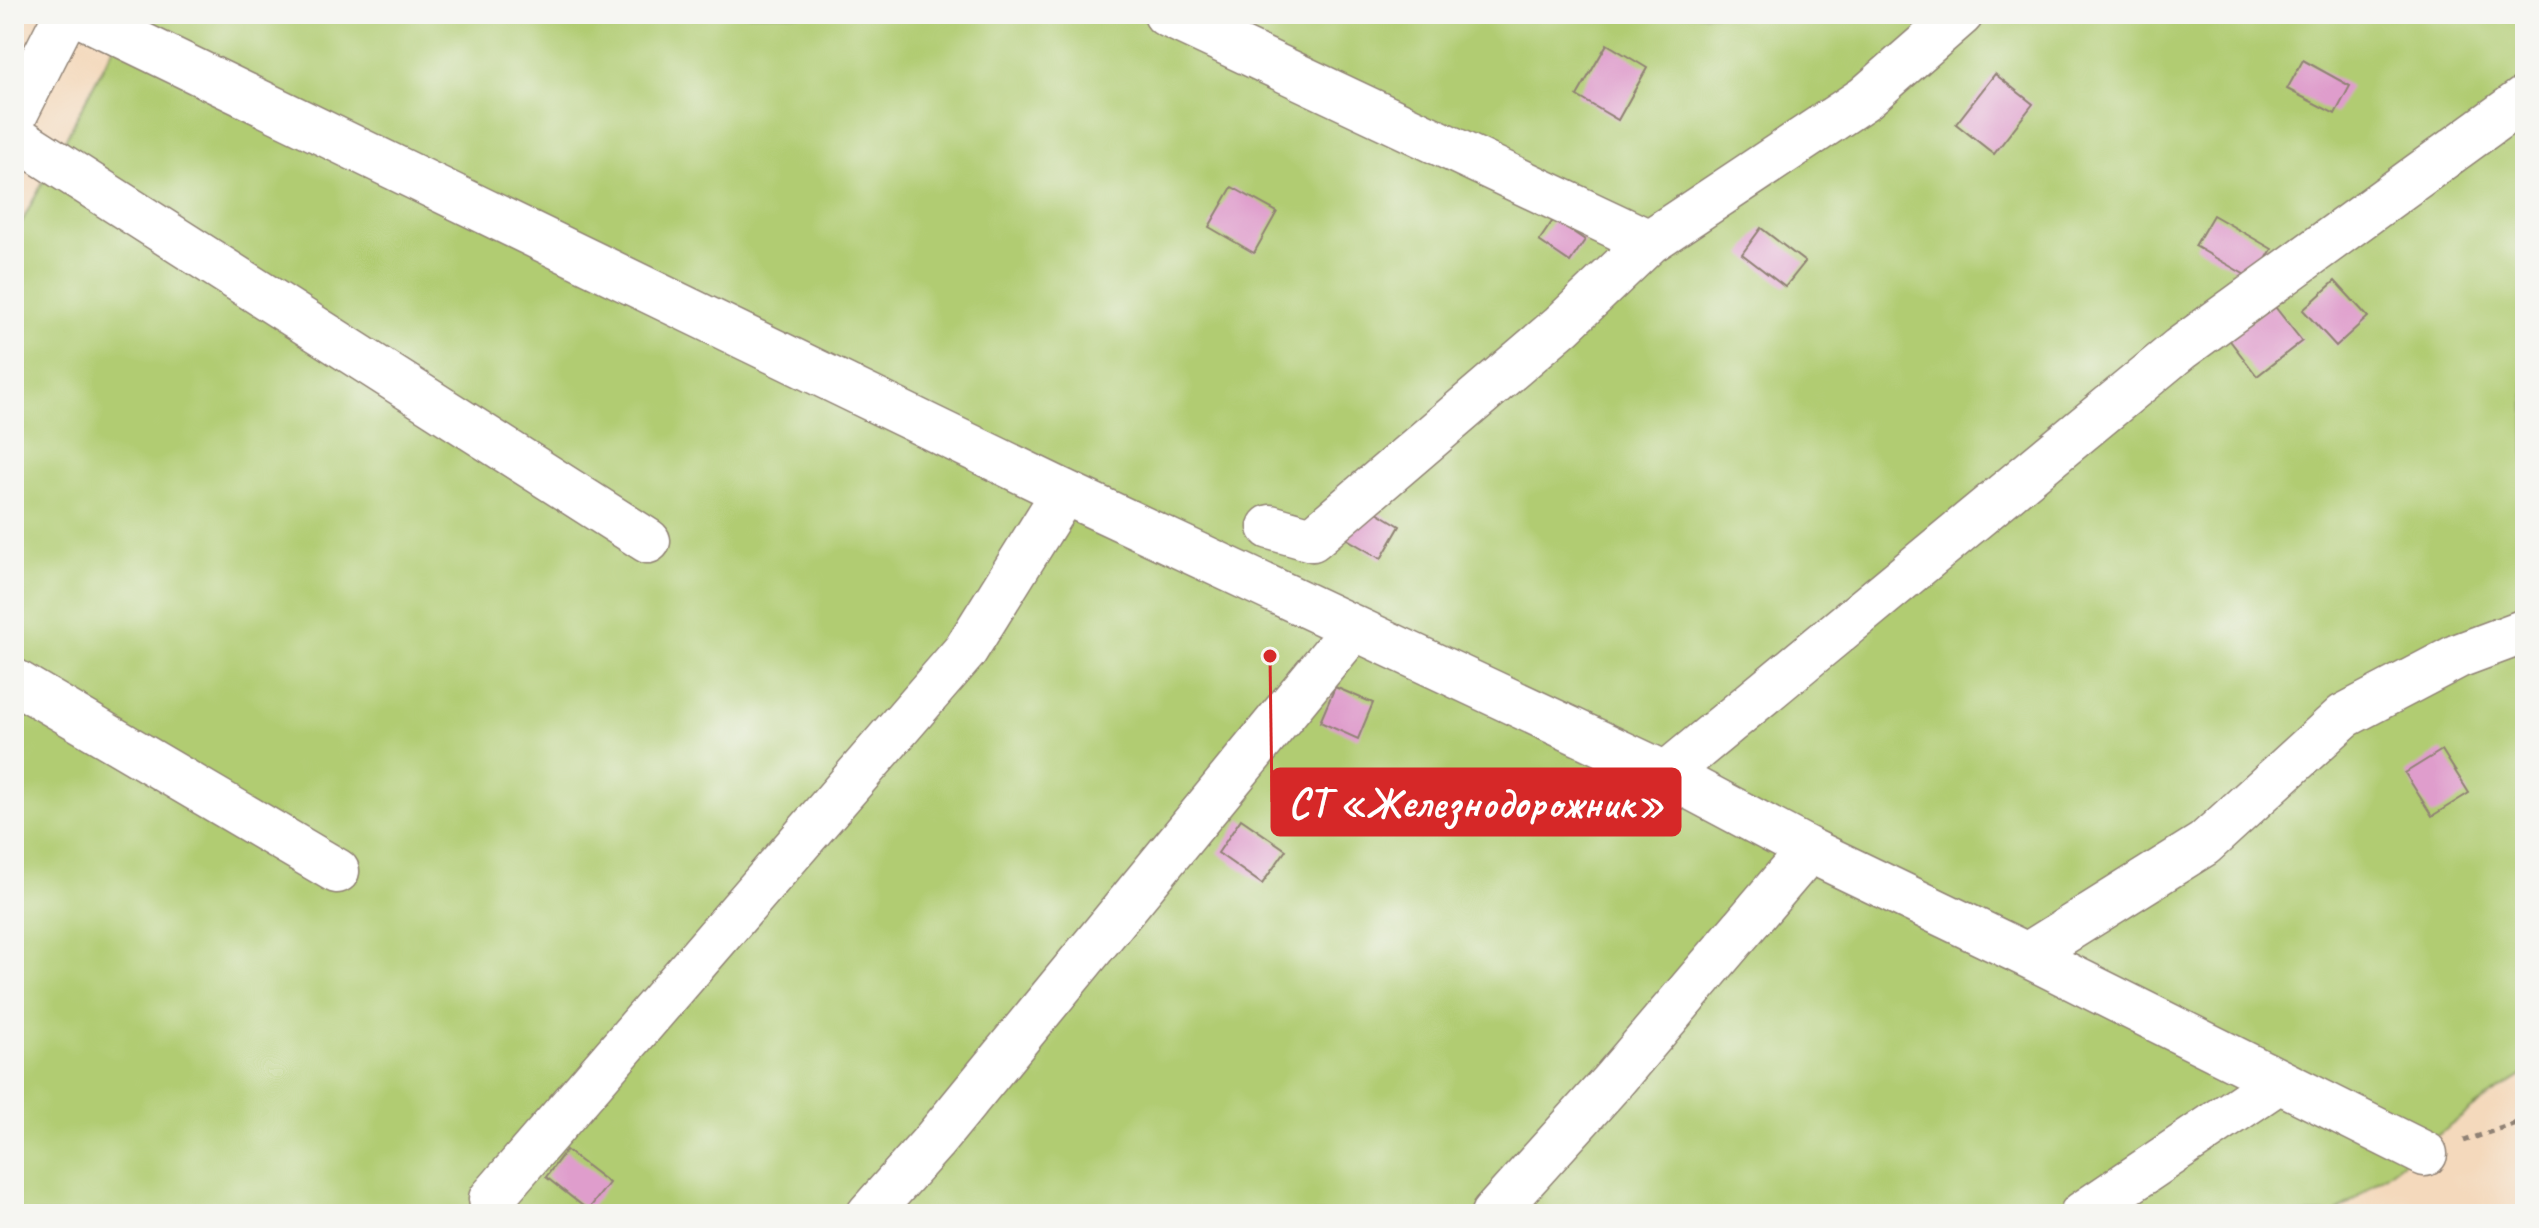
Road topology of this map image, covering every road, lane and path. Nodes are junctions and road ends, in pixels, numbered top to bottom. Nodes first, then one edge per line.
1 (66, 14) edge
2 (78, 14) edge
3 (1166, 14) edge
4 (1961, 14) edge
5 (2525, 98) edge
6 (14, 117) edge
7 (14, 136) edge
8 (1649, 242) junction
9 (1064, 492) junction
10 (1270, 527) dead end
11 (648, 541) dead end
12 (1354, 628) junction
13 (2525, 631) edge
14 (14, 681) edge
15 (1666, 774) junction
16 (1809, 850) junction
17 (337, 871) dead end
18 (2027, 955) junction
19 (2279, 1081) junction
20 (2525, 1120) edge
21 (2425, 1154) joint
22 (491, 1199) dead end
23 (869, 1214) edge
24 (1493, 1214) edge
25 (2082, 1214) edge

1 - 6 street
2 - 9 street
3 - 8 street
4 - 8 street
5 - 15 street
7 - 11 street
8 - 10 street
9 - 12 street
9 - 22 street
12 - 15 street
12 - 23 street
13 - 18 street
14 - 17 street
15 - 16 street
16 - 18 street
16 - 24 street
18 - 19 street
19 - 21 street
19 - 25 street
20 - 21 path

